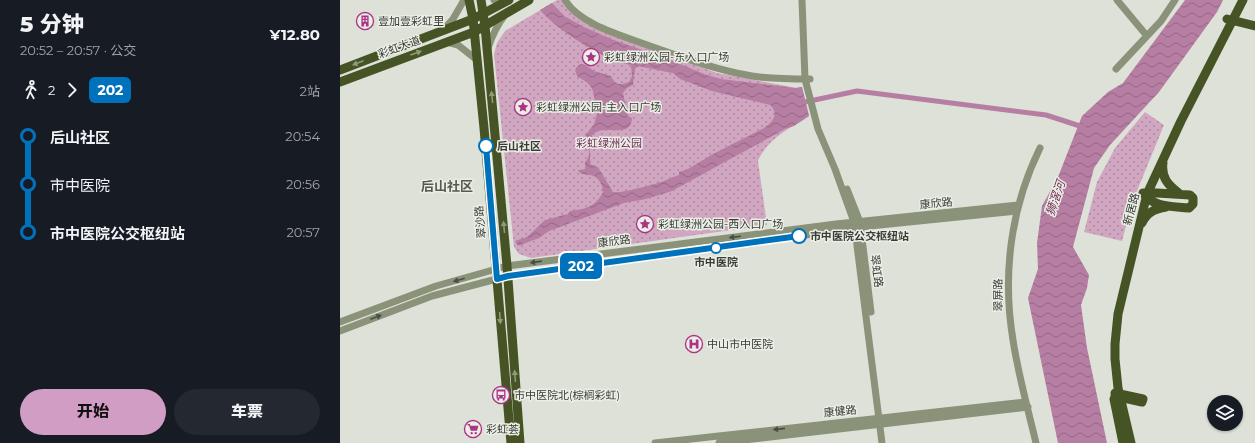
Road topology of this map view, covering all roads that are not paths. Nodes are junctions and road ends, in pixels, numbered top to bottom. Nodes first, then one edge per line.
1 (464, 0) edge
2 (469, 0) edge
3 (481, 0) edge
4 (494, 0) edge
5 (529, 0) edge
6 (565, 0) edge
7 (802, 0) edge
8 (1117, 0) edge
9 (1237, 0) edge
10 (1243, 0) edge
11 (507, 1) edge
12 (1171, 2) edge
13 (507, 13) junction
14 (483, 14) junction
15 (1231, 18) junction
16 (473, 19) junction
17 (1255, 21) edge
18 (485, 26) junction
19 (1255, 26) edge
20 (444, 30) junction
21 (474, 32) junction
22 (1147, 36) junction
23 (446, 42) junction
24 (487, 52) junction
25 (477, 60) junction
26 (1116, 69) dead end
27 (340, 70) edge
28 (340, 82) edge
29 (808, 82) junction
30 (1040, 148) dead end
31 (1164, 156) junction
32 (1145, 194) junction
33 (1179, 194) junction
34 (1175, 207) junction
35 (1018, 208) junction
36 (857, 225) junction
37 (1136, 238) junction
38 (507, 266) junction
39 (496, 269) junction
40 (508, 276) junction
41 (497, 279) junction
42 (340, 322) edge
43 (340, 331) edge
44 (1117, 395) junction
45 (1027, 404) junction
46 (882, 421) junction
47 (704, 440) edge
48 (512, 443) edge
49 (520, 443) edge
50 (655, 443) edge
51 (719, 443) edge
52 (882, 443) edge
53 (886, 443) edge
54 (1036, 443) edge
55 (1123, 443) edge
56 (1131, 443) edge

1 - 20 street
2 - 16 main road, 翠沙路
3 - 14 main road
4 - 11 street
5 - 13 main road, 彩虹大道
6 - 29 street
7 - 29 street, 翠虹路
8 - 22 street
9 - 15 main road, 新居路
10 - 15 main road, 新居路
11 - 14 main road, 彩虹大道
12 - 22 street
13 - 18 main road, 彩虹大道
13 - 24 street
14 - 16 main road, 彩虹大道
14 - 18 main road
15 - 17 main road
15 - 19 main road
15 - 31 main road, 新居路
15 - 32 main road, 新居路
16 - 20 main road, 彩虹大道
16 - 21 main road, 翠沙路
18 - 21 main road, 彩虹大道
18 - 24 main road
20 -> 27 main road, 彩虹大道
21 - 23 main road, 彩虹大道
21 - 25 main road, 翠沙路
22 - 26 street
23 - 25 street
28 -> 23 main road, 彩虹大道
38 -> 24 main road
25 - 39 main road, 翠沙路
29 - 36 street, 翠虹路
30 - 35 street, 翠屏路
31 - 32 main road, 新居路
31 - 33 main road
32 - 33 main road
32 - 34 main road
32 - 37 main road, 新居路
32 - 44 main road, 新居路
33 - 34 main road
33 - 34 main road
34 - 37 main road
35 - 36 street, 康欣路
35 - 45 street, 翠屏路
36 -> 38 street, 康欣路
36 - 40 street, 康欣路
36 - 46 street, 翠虹路
37 - 44 main road, 新居路
38 - 39 street, 康欣路
38 - 40 main road
39 - 41 main road, 翠沙路
39 -> 42 street, 康欣路
40 - 41 street, 康欣路
49 -> 40 main road
43 -> 41 street, 康欣路
41 -> 48 main road, 翠沙路
44 - 55 main road, 新居路
44 - 56 main road, 新居路
45 - 46 street, 康健路
45 - 54 street, 翠屏路
46 -> 47 street, 康健路
46 - 51 street, 康健路
46 - 52 street, 翠虹路
46 - 53 street, 翠虹路
47 - 50 street, 康健路

